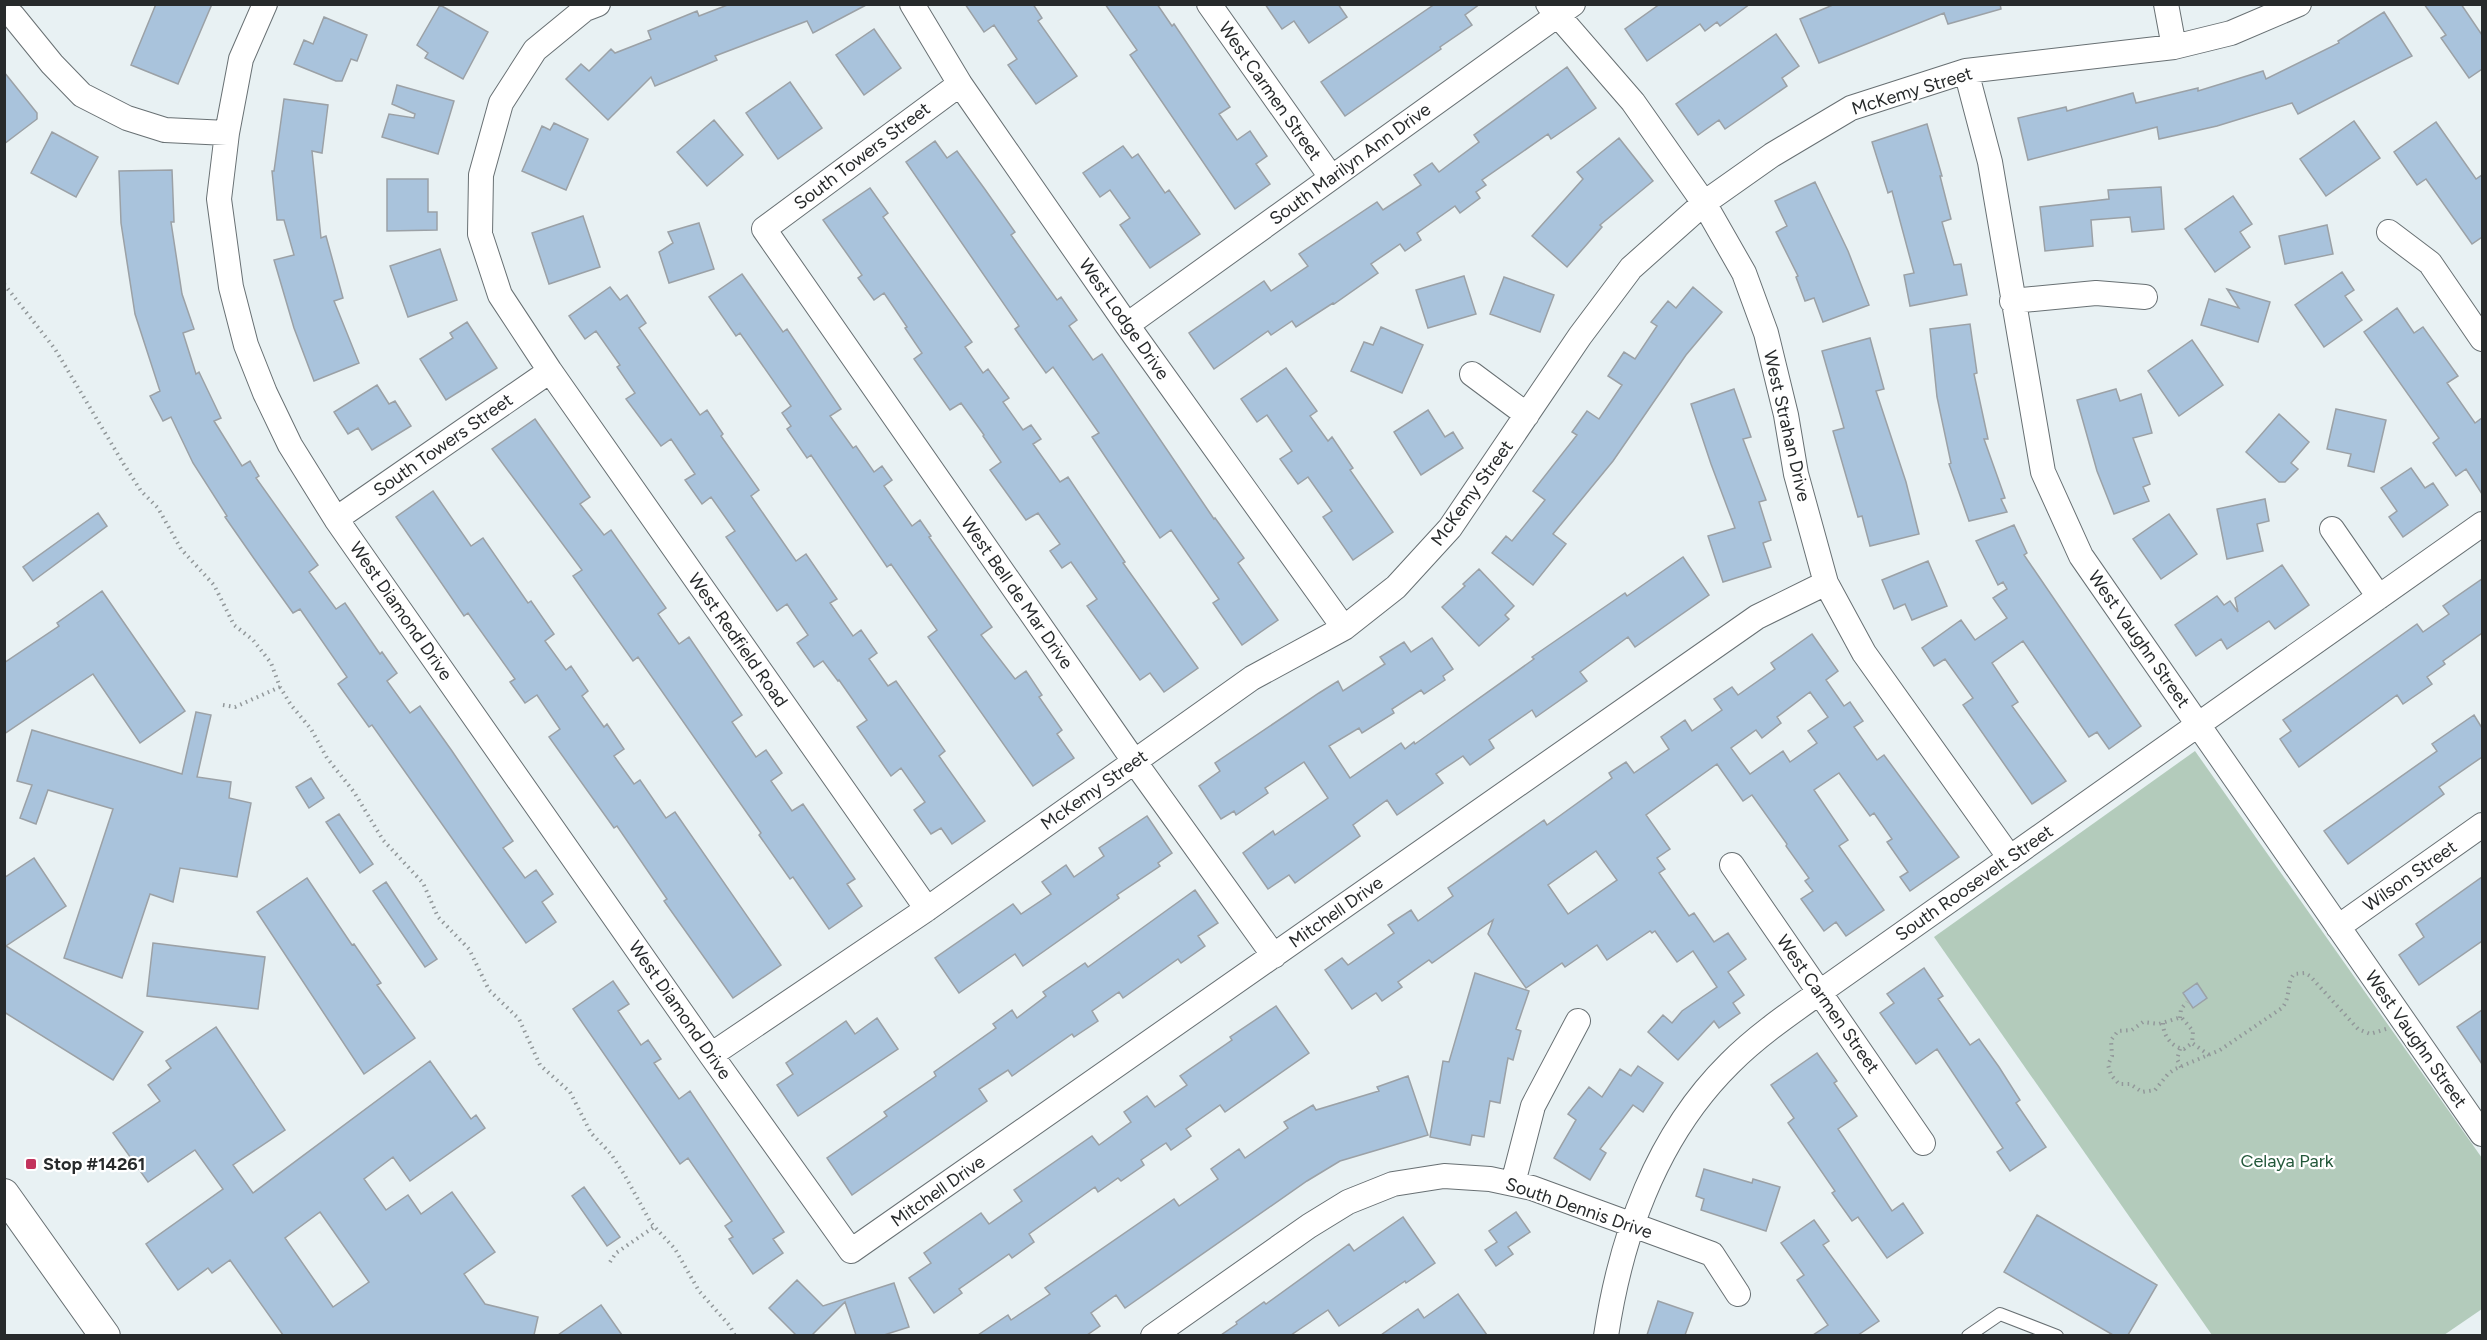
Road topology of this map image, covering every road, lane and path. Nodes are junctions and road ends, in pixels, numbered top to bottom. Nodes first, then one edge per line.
1 (265, 4) edge
2 (598, 4) edge
3 (912, 4) edge
4 (1209, 4) edge
5 (2166, 4) edge
6 (2299, 4) edge
7 (1560, 8) edge
8 (13, 16) dead end
9 (2174, 47) junction
10 (1966, 71) junction
11 (960, 84) junction
12 (227, 133) junction
13 (1331, 177) junction
14 (1704, 203) junction
15 (764, 229) joint
16 (2389, 232) dead end
17 (4, 284) edge
18 (2145, 297) dead end
19 (2012, 300) junction
20 (1127, 325) junction
21 (2482, 339) edge
22 (550, 371) junction
23 (1472, 374) dead end
24 (1527, 416) junction
25 (336, 519) junction
26 (2482, 524) edge
27 (2332, 529) dead end
28 (1826, 584) junction
29 (2379, 597) junction
30 (1344, 628) junction
31 (280, 687) junction
32 (223, 705) dead end
33 (2199, 725) junction
34 (1134, 761) junction
35 (2482, 825) edge
36 (2010, 858) junction
37 (1732, 865) dead end
38 (927, 909) junction
39 (2338, 927) junction
40 (1274, 956) junction
41 (1820, 992) junction
42 (2187, 1002) dead end
43 (2401, 1017) junction
44 (2180, 1018) junction
45 (1578, 1021) dead end
46 (2163, 1023) junction
47 (2192, 1043) junction
48 (2180, 1049) junction
49 (711, 1054) junction
50 (2209, 1055) junction
51 (2181, 1067) junction
52 (2482, 1134) edge
53 (1923, 1143) dead end
54 (1513, 1183) junction
55 (4, 1194) edge
56 (1632, 1226) junction
57 (654, 1227) junction
58 (851, 1251) joint
59 (610, 1262) dead end
60 (1738, 1294) dead end
61 (2052, 1333) edge
62 (105, 1335) edge
63 (735, 1335) edge
64 (1153, 1335) edge
65 (1606, 1335) edge
66 (1968, 1335) edge

1 - 12 street, West Diamond Drive
2 - 22 street, West Redfield Road
3 - 11 street, West Lodge Drive
4 - 13 street, West Carmen Street
5 - 9 street
6 - 9 street, McKemy Street
7 - 13 street, South Marilyn Ann Drive
7 - 14 street, West Strahan Drive
8 - 12 street
9 - 10 street, McKemy Street
10 - 14 street, McKemy Street
10 - 19 street, West Vaughn Street
11 - 15 street, South Towers Street
11 - 20 street, West Lodge Drive
12 - 25 street, West Diamond Drive
13 - 20 street, South Marilyn Ann Drive
14 - 24 street, McKemy Street
14 - 28 street, West Strahan Drive
15 - 34 street, West Bell de Mar Drive
16 - 21 street
17 - 31 path
18 - 19 street
19 - 33 street, West Vaughn Street
20 - 30 street, West Lodge Drive
22 - 25 street, South Towers Street
22 - 38 street, West Redfield Road
23 - 24 street
24 - 30 street, McKemy Street
25 - 49 street, West Diamond Drive
26 - 29 street, South Roosevelt Street
27 - 29 street
28 - 36 street, West Strahan Drive
28 - 40 street, Mitchell Drive
29 - 33 street, South Roosevelt Street
30 - 34 street, McKemy Street
31 - 32 path
31 - 57 path
33 - 36 street, South Roosevelt Street
33 - 39 street, West Vaughn Street
34 - 38 street, McKemy Street
34 - 40 street, West Bell de Mar Drive
35 - 39 street, Wilson Street
36 - 41 street, South Roosevelt Street
37 - 41 street, West Carmen Street
38 - 49 street, McKemy Street
39 - 43 street, West Vaughn Street
40 - 58 street, Mitchell Drive
41 - 53 street, West Carmen Street
41 - 56 street, South Roosevelt Street
42 - 44 path
43 - 50 path
43 - 52 street, West Vaughn Street
44 - 46 path
44 - 47 path
45 - 54 street
46 - 48 path
46 - 51 path
47 - 48 path
47 - 50 path
48 - 51 path
49 - 58 street, West Diamond Drive
50 - 51 path
54 - 56 street, South Dennis Drive
54 - 64 street, South Dennis Drive
55 - 62 street
56 - 60 street, South Dennis Drive
56 - 65 street
57 - 59 path
57 - 63 path
61 - 66 lane

